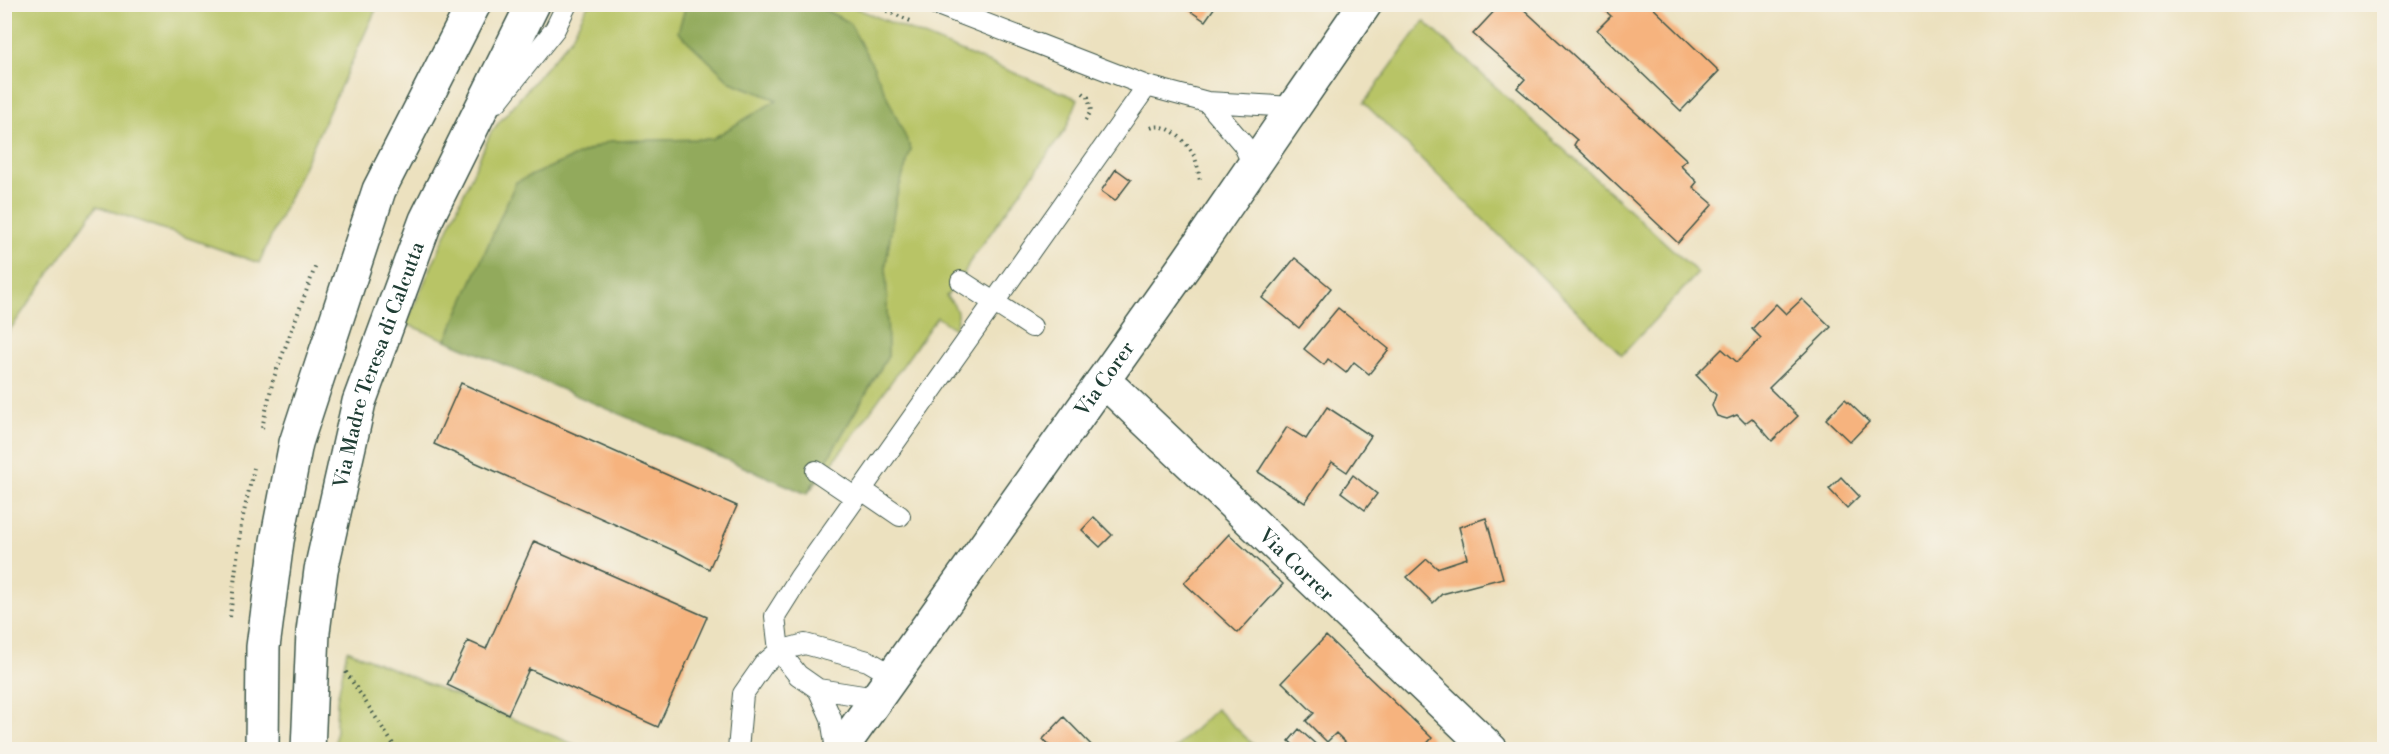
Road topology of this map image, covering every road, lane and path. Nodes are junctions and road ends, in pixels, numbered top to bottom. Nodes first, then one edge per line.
1 (474, 4) edge
2 (533, 4) edge
3 (567, 4) edge
4 (870, 4) edge
5 (935, 4) edge
6 (1365, 4) edge
7 (913, 22) dead end
8 (1148, 86) junction
9 (1077, 88) dead end
10 (1207, 102) junction
11 (1294, 106) junction
12 (1144, 131) dead end
13 (1108, 142) junction
14 (463, 144) junction
15 (1254, 166) junction
16 (1198, 189) dead end
17 (961, 281) dead end
18 (994, 303) junction
19 (1032, 327) dead end
20 (1102, 382) junction
21 (816, 471) dead end
22 (859, 494) junction
23 (900, 516) dead end
24 (313, 632) junction
25 (779, 651) junction
26 (884, 687) junction
27 (818, 689) junction
28 (262, 750) edge
29 (308, 750) edge
30 (397, 750) edge
31 (738, 750) edge
32 (838, 750) edge
33 (1491, 750) edge

1 - 28 street
2 - 14 street, Via Madre Teresa di Calcutta
3 - 14 lane
4 - 7 path
5 - 8 lane
6 - 11 street, Via Corer
8 - 10 lane
8 - 13 lane
9 - 13 path
10 - 11 lane
10 - 15 lane
11 - 15 street, Via Corer
12 - 16 path
13 - 18 lane
14 - 24 street, Via Madre Teresa di Calcutta
15 - 20 street, Via Corer
17 - 18 lane
18 - 19 lane
18 - 22 lane
20 - 26 street, Via Corer
20 - 33 street, Via Correr
21 - 22 lane
22 - 23 lane
22 - 25 lane
24 - 29 street, Via Madre Teresa di Calcutta
24 - 30 path
25 - 26 lane
25 - 27 lane
25 - 31 lane
26 - 27 lane
26 - 32 street, Via Corer
27 - 32 lane

